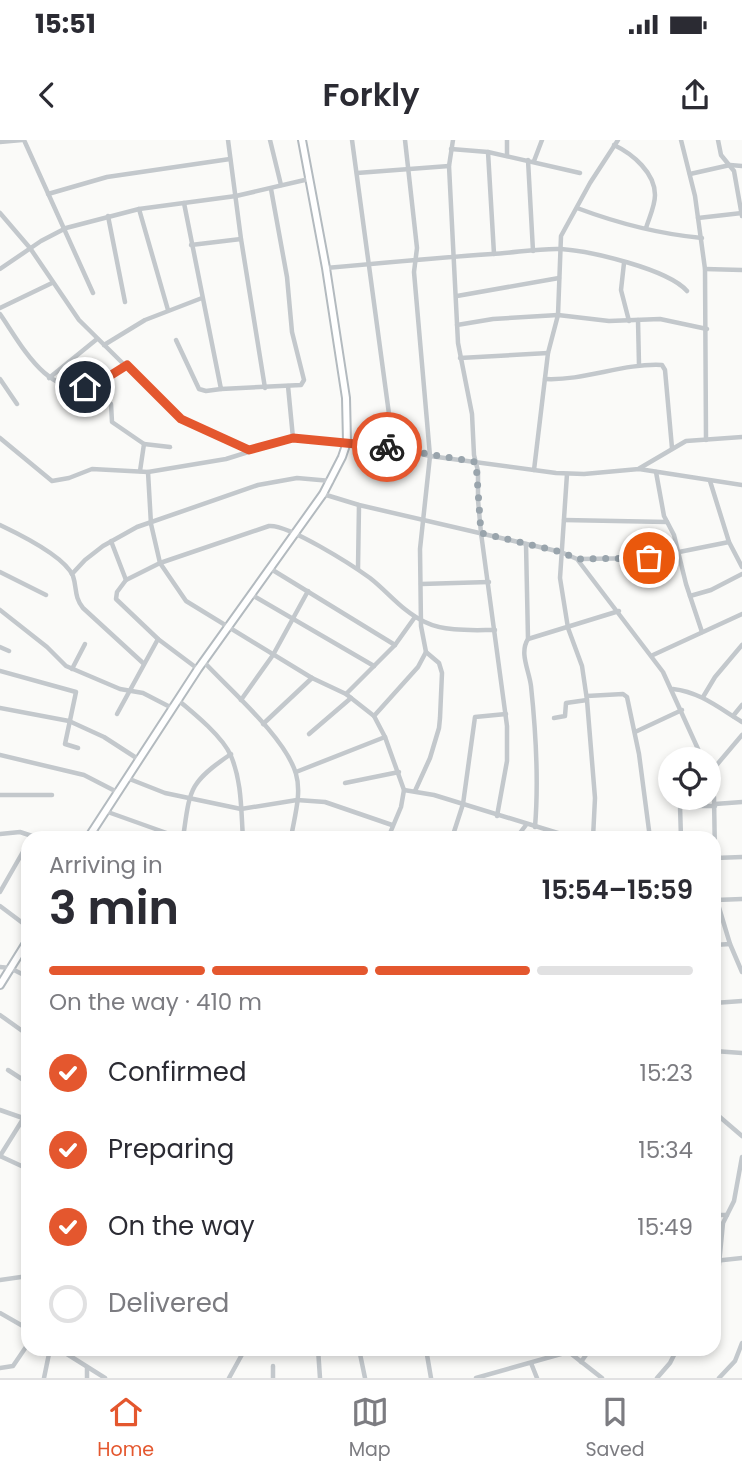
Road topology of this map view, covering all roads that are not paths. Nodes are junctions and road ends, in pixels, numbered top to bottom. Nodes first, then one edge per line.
1 (23, 140) edge
2 (228, 140) edge
3 (270, 140) edge
4 (302, 140) edge
5 (352, 140) edge
6 (405, 140) edge
7 (453, 140) edge
8 (506, 140) edge
9 (542, 140) edge
10 (681, 140) edge
11 (718, 140) edge
12 (0, 142) edge
13 (616, 142) edge
14 (451, 149) junction
15 (488, 152) junction
16 (507, 156) junction
17 (230, 159) junction
18 (531, 160) junction
19 (730, 165) junction
20 (449, 166) junction
21 (742, 166) edge
22 (408, 168) junction
23 (357, 173) junction
24 (580, 173) dead end
25 (690, 174) junction
26 (309, 179) junction
27 (281, 186) junction
28 (271, 189) junction
29 (48, 194) junction
30 (236, 196) junction
31 (184, 203) junction
32 (577, 208) junction
33 (139, 209) junction
34 (0, 213) edge
35 (742, 214) edge
36 (108, 216) junction
37 (698, 218) junction
38 (2, 220) edge
39 (66, 228) junction
40 (646, 228) junction
41 (702, 238) junction
42 (241, 239) junction
43 (191, 245) junction
44 (30, 248) junction
45 (561, 249) junction
46 (533, 251) junction
47 (494, 254) junction
48 (454, 257) junction
49 (416, 259) junction
50 (624, 262) junction
51 (370, 264) junction
52 (326, 268) junction
53 (705, 268) junction
54 (0, 269) edge
55 (742, 270) edge
56 (559, 278) junction
57 (52, 283) junction
58 (687, 290) dead end
59 (93, 293) dead end
60 (457, 296) junction
61 (202, 298) junction
62 (125, 302) dead end
63 (0, 308) edge
64 (168, 310) junction
65 (0, 314) edge
66 (558, 315) junction
67 (638, 320) junction
68 (629, 321) junction
69 (457, 325) junction
70 (707, 329) junction
71 (97, 339) junction
72 (176, 340) dead end
73 (104, 345) junction
74 (548, 353) junction
75 (460, 358) junction
76 (127, 365) junction
77 (639, 365) junction
78 (49, 378) junction
79 (0, 379) edge
80 (545, 379) junction
81 (288, 386) junction
82 (265, 388) junction
83 (221, 389) junction
84 (17, 404) dead end
85 (111, 404) dead end
86 (742, 437) edge
87 (0, 438) edge
88 (293, 438) junction
89 (706, 440) junction
90 (347, 442) junction
91 (144, 444) junction
92 (170, 447) dead end
93 (391, 447) junction
94 (672, 448) junction
95 (249, 450) junction
96 (430, 456) junction
97 (476, 462) junction
98 (639, 469) junction
99 (534, 470) junction
100 (139, 471) junction
101 (148, 472) junction
102 (656, 472) junction
103 (567, 474) junction
104 (331, 481) junction
105 (710, 481) junction
106 (742, 485) edge
107 (323, 494) junction
108 (359, 505) junction
109 (422, 519) junction
110 (564, 520) junction
111 (667, 522) junction
112 (151, 524) junction
113 (0, 525) edge
114 (295, 533) junction
115 (481, 533) junction
116 (111, 541) junction
117 (729, 542) junction
118 (526, 544) junction
119 (561, 552) junction
120 (679, 554) junction
121 (577, 559) junction
122 (160, 563) junction
123 (742, 567) edge
124 (271, 569) junction
125 (358, 570) junction
126 (0, 572) edge
127 (72, 574) junction
128 (742, 574) edge
129 (126, 580) junction
130 (489, 582) junction
131 (421, 584) junction
132 (307, 591) junction
133 (46, 595) dead end
134 (252, 595) junction
135 (690, 596) junction
136 (0, 610) edge
137 (620, 611) junction
138 (742, 614) edge
139 (418, 619) junction
140 (292, 620) junction
141 (229, 627) junction
142 (568, 628) junction
143 (495, 630) junction
144 (702, 632) junction
145 (158, 639) junction
146 (528, 639) junction
147 (85, 644) dead end
148 (395, 645) junction
149 (742, 645) edge
150 (0, 647) edge
151 (9, 651) dead end
152 (426, 652) junction
153 (273, 655) junction
154 (653, 656) junction
155 (204, 662) junction
156 (143, 663) junction
157 (374, 666) junction
158 (72, 669) junction
159 (198, 669) junction
160 (0, 671) edge
161 (312, 678) junction
162 (131, 689) junction
163 (673, 689) junction
164 (349, 696) junction
165 (703, 697) junction
166 (587, 698) junction
167 (178, 700) junction
168 (241, 700) junction
169 (742, 705) edge
170 (0, 708) edge
171 (173, 708) junction
172 (682, 710) junction
173 (117, 713) dead end
174 (506, 714) junction
175 (373, 716) junction
176 (733, 716) junction
177 (554, 719) dead end
178 (69, 721) junction
179 (742, 722) edge
180 (263, 724) junction
181 (635, 732) junction
182 (309, 734) dead end
183 (742, 734) edge
184 (385, 737) junction
185 (698, 747) edge
186 (78, 748) dead end
187 (231, 754) junction
188 (0, 755) edge
189 (138, 759) junction
190 (721, 760) edge
191 (296, 772) junction
192 (399, 772) junction
193 (126, 778) junction
194 (345, 783) dead end
195 (404, 790) junction
196 (415, 791) junction
197 (117, 792) junction
198 (0, 794) edge
199 (52, 795) dead end
200 (188, 799) junction
201 (297, 800) junction
202 (742, 802) edge
203 (463, 804) junction
204 (721, 804) edge
205 (241, 809) junction
206 (680, 810) edge
207 (715, 810) edge
208 (104, 811) junction
209 (497, 816) junction
210 (393, 825) junction
211 (526, 825) junction
212 (535, 827) junction
213 (92, 830) edge
214 (160, 831) edge
215 (184, 831) edge
216 (243, 831) edge
217 (291, 831) edge
218 (391, 831) edge
219 (454, 831) edge
220 (521, 831) edge
221 (550, 831) edge
222 (593, 831) edge
223 (649, 831) edge
224 (681, 831) edge
225 (715, 831) edge
226 (0, 834) edge
227 (21, 834) edge
228 (21, 855) edge
229 (742, 856) edge
230 (721, 858) edge
231 (0, 892) edge
232 (721, 896) edge
233 (742, 899) edge
234 (0, 906) edge
235 (721, 915) edge
236 (21, 922) edge
237 (730, 944) junction
238 (721, 945) edge
239 (21, 951) edge
240 (740, 959) edge
241 (0, 967) edge
242 (10, 968) junction
243 (742, 972) edge
244 (21, 973) edge
245 (0, 985) edge
246 (742, 1001) edge
247 (721, 1002) edge
248 (0, 1015) edge
249 (21, 1030) edge
250 (721, 1052) edge
251 (742, 1054) edge
252 (8, 1070) dead end
253 (21, 1078) edge
254 (0, 1110) edge
255 (21, 1117) edge
256 (721, 1118) edge
257 (21, 1121) edge
258 (742, 1136) edge
259 (0, 1156) edge
260 (742, 1157) edge
261 (21, 1166) edge
262 (740, 1190) edge
263 (721, 1215) edge
264 (727, 1215) junction
265 (721, 1236) edge
266 (742, 1258) edge
267 (721, 1261) edge
268 (21, 1277) edge
269 (0, 1280) edge
270 (0, 1313) edge
271 (21, 1325) edge
272 (742, 1343) edge
273 (21, 1354) edge
274 (49, 1356) edge
275 (70, 1356) edge
276 (241, 1356) edge
277 (318, 1356) edge
278 (360, 1356) edge
279 (427, 1356) edge
280 (552, 1356) edge
281 (573, 1356) edge
282 (585, 1356) edge
283 (674, 1356) edge
284 (581, 1362) junction
285 (531, 1363) junction
286 (273, 1366) dead end
287 (86, 1367) junction
288 (0, 1368) edge
289 (44, 1378) edge
290 (87, 1378) edge
291 (105, 1378) edge
292 (229, 1378) edge
293 (274, 1378) edge
294 (320, 1378) edge
295 (365, 1378) edge
296 (431, 1378) edge
297 (479, 1378) edge
298 (537, 1378) edge
299 (602, 1378) edge
300 (657, 1378) edge
301 (719, 1378) edge

1 - 12 street
1 - 29 street
2 - 17 street
3 - 27 street
4 - 26 street
5 - 23 street
6 - 22 street
7 - 14 street
8 - 16 street
9 - 18 street
10 - 25 street
11 - 19 street
13 - 32 street
13 - 40 street
14 - 15 street
14 - 20 street
15 - 16 street
15 - 47 street
16 - 18 street
17 - 29 street
17 - 30 street
18 - 24 street
18 - 46 street
19 - 21 street
19 - 25 street
19 - 35 street
20 - 22 street
20 - 48 street
22 - 23 street
22 - 49 street
23 - 51 street
25 - 37 street
26 - 27 street
26 - 52 street
27 - 28 street
28 - 30 street
28 - 81 street
29 - 39 street
30 - 31 street
30 - 42 street
31 - 33 street
31 - 43 street
32 - 40 street
32 - 45 street
33 - 36 street
33 - 64 street
34 - 38 street
35 - 37 street
36 - 39 street
36 - 62 street
37 - 41 street
38 - 44 street
39 - 44 street
39 - 59 street
40 - 41 street
41 - 53 street
42 - 43 street
42 - 82 street
43 - 61 street
44 - 54 street
44 - 57 street
45 - 46 street
45 - 50 street
45 - 56 street
46 - 47 street
47 - 48 street
48 - 49 street
48 - 60 street
49 - 51 street
49 - 96 street
50 - 58 street
50 - 68 street
51 - 52 street
51 - 93 street
52 - 90 street
53 - 55 street
53 - 70 street
56 - 60 street
56 - 66 street
57 - 63 street
57 - 71 street
60 - 69 street
61 - 64 street
61 - 83 street
64 - 73 street
65 - 78 street
66 - 68 street
66 - 69 street
66 - 74 street
67 - 68 street
67 - 70 street
67 - 77 street
69 - 75 street
70 - 89 street
71 - 73 street
71 - 78 street
72 - 83 street
73 - 76 street
74 - 75 street
74 - 80 street
75 - 97 street
76 - 78 street
76 - 95 street
77 - 80 street
77 - 94 street
79 - 84 street
80 - 99 street
81 - 82 street
81 - 88 street
82 - 83 street
85 - 91 street
86 - 89 street
87 - 100 street
88 - 90 street
88 - 95 street
89 - 94 street
90 - 93 street
90 - 104 street
91 - 92 street
91 - 100 street
93 - 96 street
94 - 98 street
95 - 101 street
96 - 97 street
96 - 109 street
97 - 99 street
97 - 115 street
98 - 102 street
98 - 103 street
99 - 103 street
100 - 101 street
101 - 112 street
102 - 105 street
102 - 111 street
103 - 110 street
104 - 107 street
104 - 112 street
105 - 106 street
105 - 117 street
107 - 108 street
107 - 114 street
108 - 109 street
108 - 125 street
109 - 115 street
109 - 131 street
110 - 111 street
110 - 119 street
111 - 120 street
112 - 116 street
112 - 122 street
113 - 127 street
114 - 122 street
114 - 124 street
114 - 125 street
115 - 118 street
115 - 130 street
116 - 127 street
116 - 129 street
117 - 120 street
117 - 123 street
118 - 119 street
118 - 146 street
119 - 121 street
119 - 142 street
120 - 121 street
120 - 135 street
121 - 137 street
122 - 129 street
122 - 141 street
124 - 132 street
124 - 134 street
125 - 139 street
126 - 133 street
127 - 156 street
128 - 135 street
129 - 145 street
130 - 131 street
130 - 143 street
131 - 139 street
132 - 140 street
132 - 148 street
134 - 140 street
134 - 141 street
135 - 144 street
136 - 158 street
137 - 142 street
137 - 154 street
138 - 144 street
139 - 143 street
139 - 148 street
139 - 152 street
140 - 153 street
140 - 157 street
141 - 153 street
141 - 155 street
142 - 146 street
142 - 166 street
143 - 174 street
144 - 154 street
145 - 156 street
145 - 159 street
146 - 212 street
147 - 158 street
148 - 157 street
149 - 165 street
150 - 151 street
152 - 175 street
152 - 196 street
153 - 161 street
153 - 168 street
154 - 163 street
155 - 159 street
155 - 168 street
156 - 162 street
157 - 164 street
158 - 162 street
159 - 167 street
160 - 178 street
161 - 164 street
161 - 180 street
162 - 171 street
162 - 173 street
163 - 165 street
163 - 172 street
164 - 175 street
164 - 182 street
165 - 176 street
166 - 177 street
166 - 181 street
166 - 222 street
167 - 171 street
167 - 187 street
168 - 180 street
169 - 176 street
170 - 178 street
171 - 189 street
172 - 181 street
172 - 185 street
174 - 203 street
174 - 209 street
175 - 184 street
176 - 179 street
178 - 186 street
178 - 189 street
180 - 191 street
181 - 223 street
183 - 190 street
184 - 191 street
184 - 192 street
187 - 200 street
187 - 205 street
188 - 197 street
189 - 193 street
191 - 201 street
192 - 194 street
192 - 195 street
193 - 197 street
193 - 200 street
195 - 196 street
195 - 210 street
196 - 203 street
197 - 208 street
198 - 199 street
200 - 205 street
200 - 215 street
201 - 205 street
201 - 210 street
201 - 217 street
202 - 204 street
203 - 209 street
203 - 219 street
205 - 216 street
206 - 224 street
207 - 225 street
208 - 213 street
208 - 214 street
209 - 211 street
210 - 218 street
211 - 212 street
211 - 220 street
212 - 221 street
226 - 227 street
228 - 231 street
229 - 230 street
232 - 233 street
234 - 236 street
235 - 237 street
237 - 238 street
237 - 240 street
239 - 242 street
240 - 243 street
241 - 242 street
242 - 244 street
242 - 245 street
246 - 247 street
248 - 249 street
250 - 251 street
252 - 253 street
254 - 255 street
256 - 258 street
257 - 259 street
259 - 261 street
260 - 262 street
262 - 264 street
263 - 264 street
264 - 265 street
266 - 267 street
268 - 269 street
270 - 271 street
272 - 301 street
273 - 288 street
274 - 289 street
275 - 287 street
276 - 292 street
277 - 294 street
278 - 295 street
279 - 296 street
280 - 285 street
281 - 284 street
282 - 284 street
283 - 300 street
284 - 299 street
285 - 297 street
285 - 298 street
286 - 293 street
287 - 290 street
287 - 291 street

